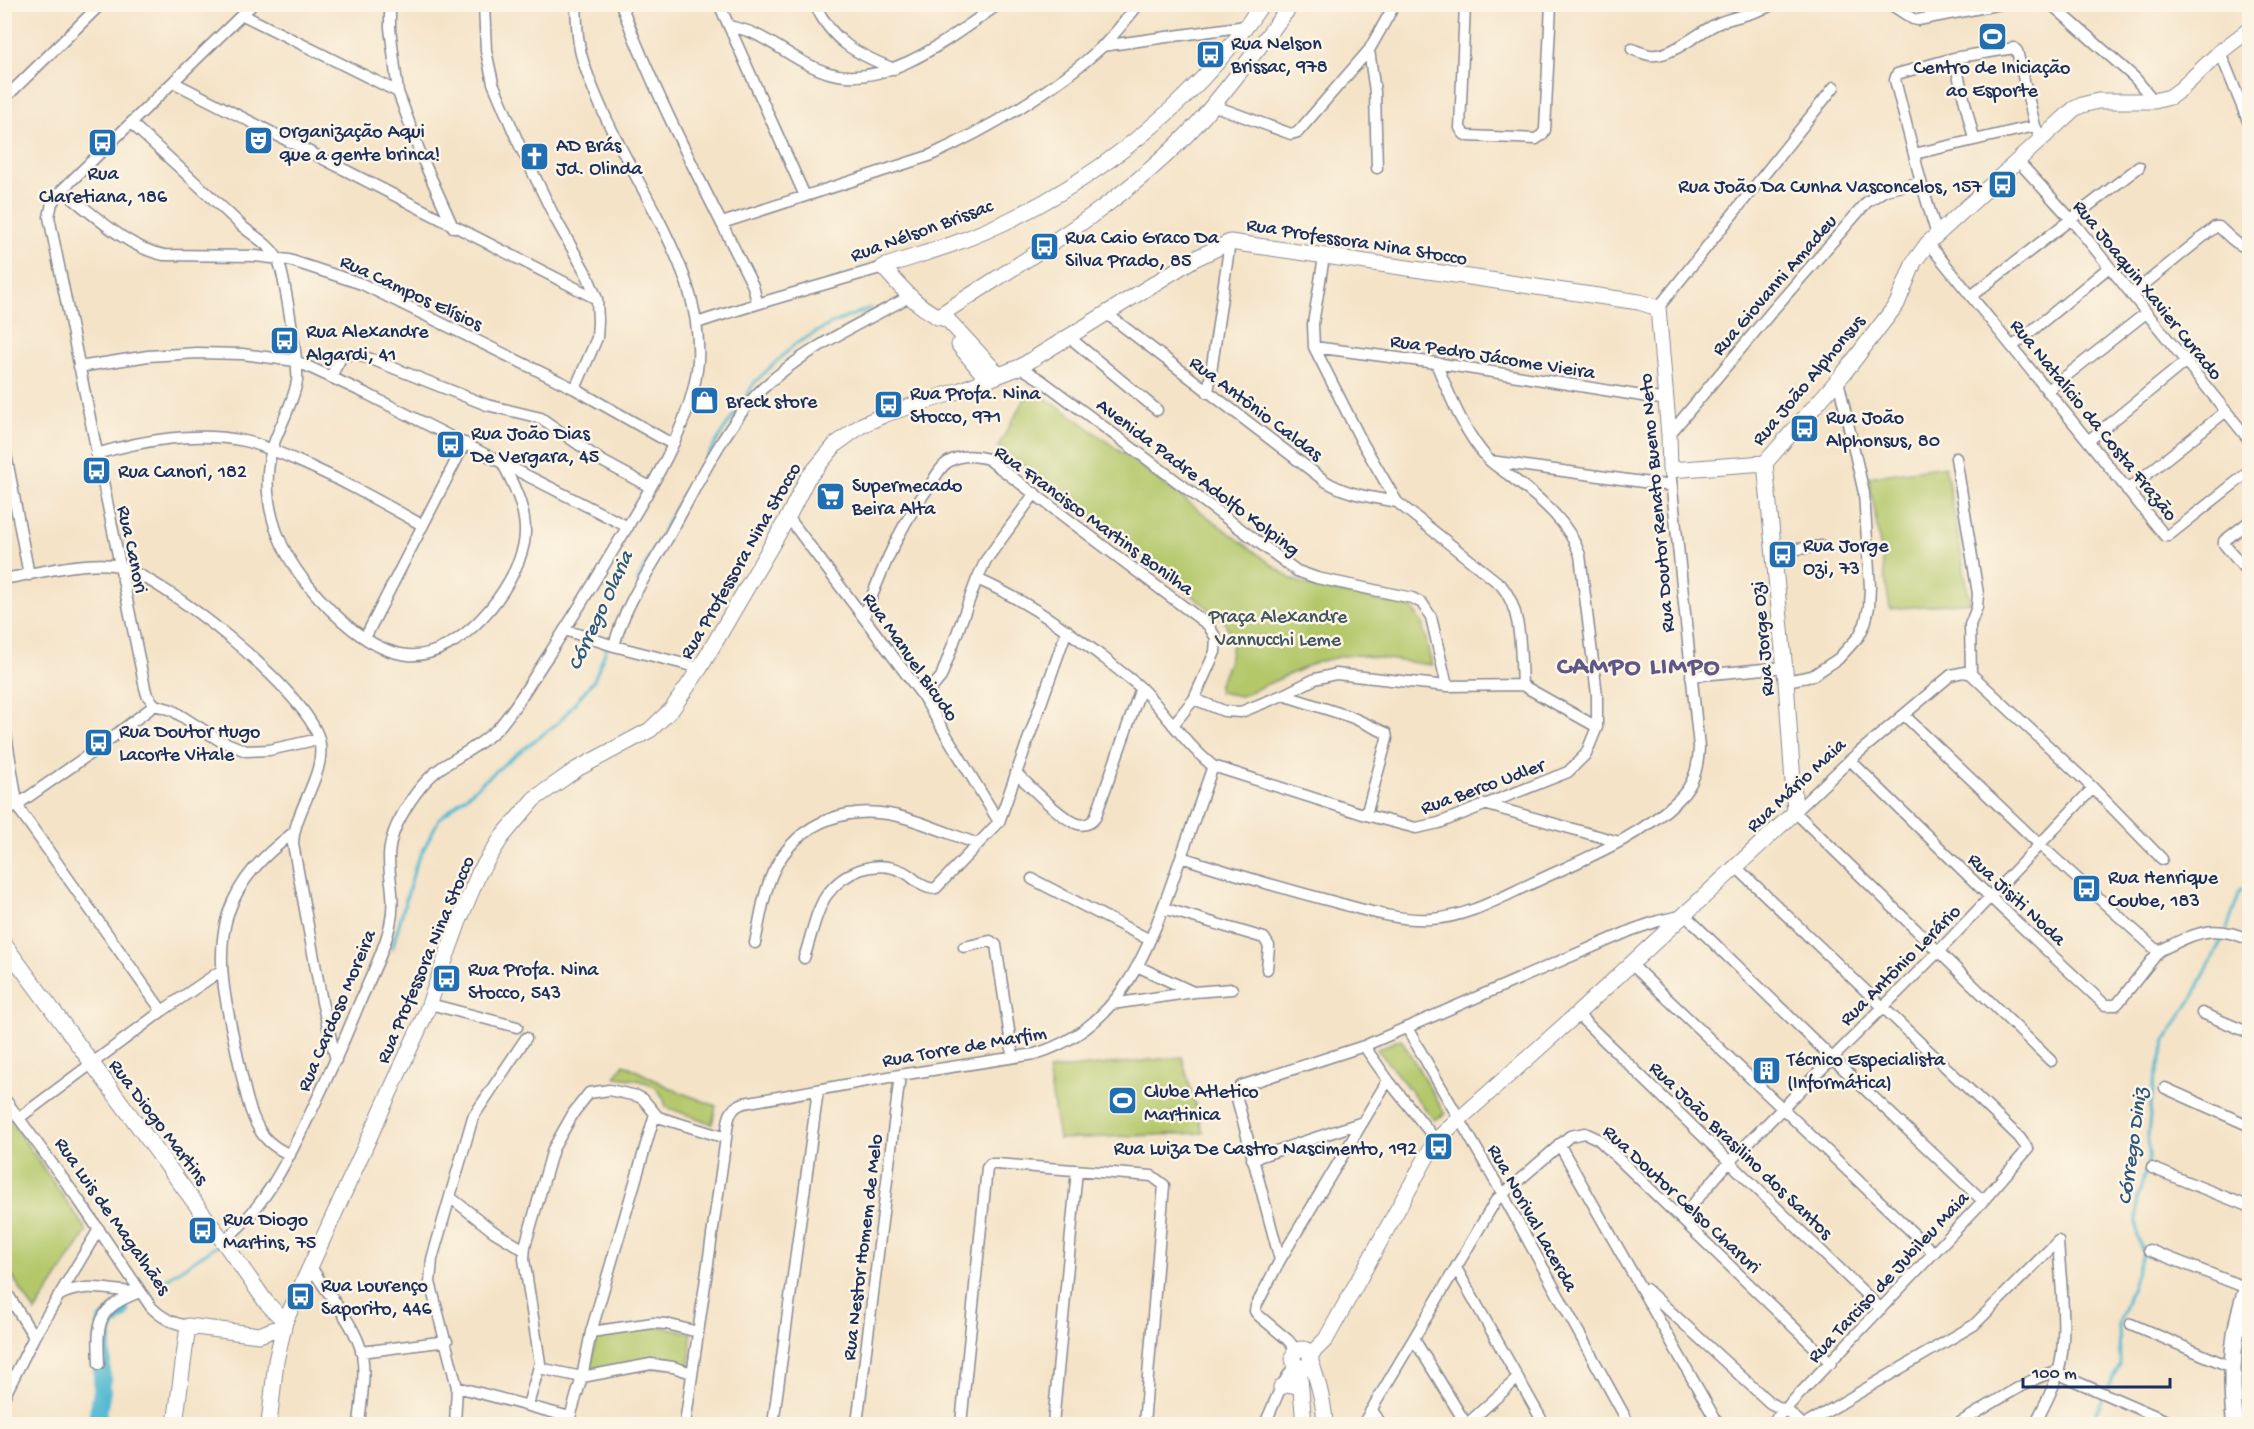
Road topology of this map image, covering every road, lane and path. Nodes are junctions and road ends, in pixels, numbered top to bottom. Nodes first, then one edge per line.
1 (101, 4) edge
2 (253, 4) edge
3 (390, 4) edge
4 (484, 4) edge
5 (576, 4) edge
6 (621, 4) edge
7 (719, 4) edge
8 (828, 4) edge
9 (999, 4) edge
10 (1139, 4) edge
11 (1262, 4) edge
12 (1292, 4) edge
13 (1395, 4) edge
14 (1464, 4) edge
15 (1551, 4) edge
16 (1712, 4) edge
17 (1743, 4) edge
18 (1774, 4) edge
19 (1890, 4) edge
20 (2001, 4) edge
21 (2050, 4) edge
22 (1717, 5) edge
23 (817, 8) edge
24 (243, 15) junction
25 (1720, 22) junction
26 (729, 26) junction
27 (1246, 26) junction
28 (2250, 29) edge
29 (1102, 46) junction
30 (1632, 49) dead end
31 (1369, 50) junction
32 (2220, 52) junction
33 (1954, 58) junction
34 (1217, 60) junction
35 (894, 69) junction
36 (1235, 77) junction
37 (173, 82) junction
38 (1833, 87) dead end
39 (398, 92) junction
40 (4, 99) edge
41 (2154, 101) junction
42 (1212, 105) junction
43 (131, 123) junction
44 (2250, 126) edge
45 (2038, 132) junction
46 (1974, 139) junction
47 (1914, 154) junction
48 (2018, 161) junction
49 (2139, 167) dead end
50 (1377, 168) dead end
51 (1921, 182) junction
52 (62, 190) junction
53 (805, 196) junction
54 (2070, 218) junction
55 (722, 223) junction
56 (453, 227) junction
57 (1933, 239) junction
58 (1230, 242) junction
59 (2250, 247) edge
60 (1324, 257) junction
61 (278, 258) junction
62 (883, 267) junction
63 (2108, 268) junction
64 (2131, 295) junction
65 (1971, 296) junction
66 (909, 297) junction
67 (597, 299) junction
68 (757, 302) junction
69 (1658, 309) junction
70 (1107, 314) junction
71 (2146, 314) junction
72 (937, 317) junction
73 (697, 322) junction
74 (1069, 338) junction
75 (1314, 347) junction
76 (2012, 347) junction
77 (296, 361) junction
78 (2185, 362) junction
79 (1436, 363) junction
80 (80, 367) junction
81 (1020, 367) junction
82 (331, 376) junction
83 (993, 378) junction
84 (1838, 380) junction
85 (575, 389) junction
86 (2047, 391) junction
87 (1208, 393) junction
88 (1666, 400) junction
89 (1157, 410) dead end
90 (2225, 412) junction
91 (1669, 435) junction
92 (2088, 441) junction
93 (2250, 441) edge
94 (465, 443) junction
95 (4, 444) edge
96 (672, 444) junction
97 (272, 449) junction
98 (96, 454) junction
99 (1956, 458) dead end
100 (1490, 461) junction
101 (1765, 463) junction
102 (503, 464) junction
103 (2250, 471) edge
104 (1671, 478) junction
105 (650, 487) junction
106 (2127, 490) junction
107 (1035, 493) junction
108 (1397, 502) junction
109 (788, 517) junction
110 (2250, 521) edge
111 (422, 525) junction
112 (628, 527) junction
113 (1822, 546) dead end
114 (1773, 552) junction
115 (119, 566) junction
116 (29, 575) junction
117 (2250, 575) edge
118 (4, 579) edge
119 (977, 579) junction
120 (864, 617) junction
121 (565, 630) junction
122 (1067, 630) junction
123 (365, 638) junction
124 (612, 645) junction
125 (700, 668) junction
126 (1786, 674) junction
127 (1971, 674) junction
128 (1691, 676) junction
129 (1522, 685) junction
130 (1447, 686) junction
131 (1141, 688) junction
132 (922, 695) junction
133 (1283, 695) junction
134 (1194, 699) junction
135 (155, 705) junction
136 (1904, 715) junction
137 (4, 723) edge
138 (1173, 724) junction
139 (1597, 727) junction
140 (319, 739) junction
141 (1850, 760) junction
142 (1213, 766) junction
143 (1016, 773) junction
144 (2093, 788) junction
145 (18, 804) junction
146 (1484, 804) junction
147 (1795, 812) junction
148 (4, 814) edge
149 (1366, 815) junction
150 (999, 822) junction
151 (293, 834) junction
152 (1619, 842) junction
153 (978, 844) junction
154 (2039, 844) junction
155 (1181, 857) junction
156 (2162, 859) dead end
157 (1737, 868) junction
158 (1032, 879) dead end
159 (1990, 897) junction
160 (1163, 908) junction
161 (1685, 915) junction
162 (1632, 930) junction
163 (1150, 940) junction
164 (1656, 940) junction
165 (2250, 940) edge
166 (755, 943) dead end
167 (4, 944) edge
168 (964, 947) dead end
169 (2157, 950) junction
170 (1939, 951) junction
171 (804, 958) dead end
172 (1631, 964) junction
173 (1139, 967) junction
174 (1268, 969) dead end
175 (222, 970) junction
176 (1232, 989) dead end
177 (1194, 992) junction
178 (430, 1004) junction
179 (1112, 1004) junction
180 (1882, 1007) junction
181 (162, 1011) junction
182 (2202, 1013) dead end
183 (1577, 1014) junction
184 (517, 1027) dead end
185 (1407, 1028) junction
186 (2250, 1033) edge
187 (526, 1038) dead end
188 (1364, 1046) junction
189 (1013, 1057) junction
190 (1832, 1058) junction
191 (336, 1060) junction
192 (2051, 1061) dead end
193 (91, 1064) junction
194 (900, 1074) junction
195 (1388, 1080) junction
196 (2165, 1088) dead end
197 (818, 1090) junction
198 (4, 1098) edge
199 (1781, 1109) junction
200 (655, 1114) junction
201 (19, 1118) junction
202 (1458, 1119) junction
203 (1363, 1122) junction
204 (2250, 1126) edge
205 (726, 1138) junction
206 (1436, 1140) junction
207 (1559, 1144) junction
208 (290, 1155) junction
209 (1252, 1159) junction
210 (1729, 1162) junction
211 (2152, 1168) dead end
212 (1077, 1170) junction
213 (1502, 1193) junction
214 (450, 1197) junction
215 (1983, 1201) junction
216 (2250, 1207) edge
217 (1681, 1218) junction
218 (99, 1229) junction
219 (223, 1241) junction
220 (524, 1250) junction
221 (2149, 1250) dead end
222 (1934, 1253) junction
223 (1280, 1260) junction
224 (310, 1265) junction
225 (1456, 1268) junction
226 (1638, 1281) junction
227 (4, 1288) edge
228 (2249, 1288) edge
229 (140, 1292) junction
230 (58, 1296) junction
231 (1881, 1309) junction
232 (284, 1324) junction
233 (2131, 1324) dead end
234 (188, 1326) junction
235 (591, 1332) junction
236 (698, 1332) junction
237 (259, 1335) junction
238 (34, 1337) junction
239 (1414, 1339) junction
240 (447, 1341) junction
241 (361, 1352) junction
242 (1302, 1359) junction
243 (276, 1361) junction
244 (1830, 1362) junction
245 (99, 1364) dead end
246 (2231, 1366) junction
247 (539, 1368) junction
248 (692, 1372) junction
249 (2058, 1374) junction
250 (582, 1377) junction
251 (1518, 1378) junction
252 (458, 1387) junction
253 (1281, 1387) junction
254 (1300, 1387) junction
255 (4, 1397) edge
256 (528, 1405) junction
257 (1372, 1410) junction
258 (1785, 1411) junction
259 (569, 1421) edge
260 (175, 1425) edge
261 (268, 1425) edge
262 (359, 1425) edge
263 (455, 1425) edge
264 (685, 1425) edge
265 (773, 1425) edge
266 (857, 1425) edge
267 (961, 1425) edge
268 (1053, 1425) edge
269 (1144, 1425) edge
270 (1265, 1425) edge
271 (1304, 1425) edge
272 (1325, 1425) edge
273 (1363, 1425) edge
274 (1381, 1425) edge
275 (1466, 1425) edge
276 (1544, 1425) edge
277 (1629, 1425) edge
278 (1718, 1425) edge
279 (1772, 1425) edge
280 (1804, 1425) edge
281 (1957, 1425) edge
282 (2036, 1425) edge
283 (2174, 1425) edge
284 (2235, 1425) edge

1 - 40 street
2 - 24 street
3 - 39 street
4 - 67 street
5 - 73 street, Rua Cardoso Moreira
6 - 55 street
7 - 26 street
8 - 23 street
9 - 35 street
10 - 29 street
11 - 27 street, Rua Nélson Brissac
12 - 36 street
13 - 31 street
14 - 15 street
16 - 22 street
17 - 22 street
18 - 25 street
19 - 20 street
21 - 41 street
22 - 25 street
23 - 35 street
24 - 37 street
24 - 39 street
25 - 30 street
26 - 35 street
26 - 53 street
27 - 29 street
27 - 34 street, Rua Nélson Brissac
28 - 32 street
29 - 53 street
31 - 42 street
31 - 50 street
32 - 41 street
32 - 44 street
33 - 45 street
33 - 46 street
33 - 47 street
34 - 36 street
34 - 62 street, Rua Nélson Brissac
36 - 42 street
37 - 43 street
37 - 56 street
38 - 69 street
39 - 56 street
41 - 45 street, Rua João Alphonsus
42 - 72 street
43 - 52 street
43 - 61 street
45 - 46 street
45 - 48 street, Rua João Alphonsus
46 - 47 street
47 - 51 street
48 - 54 street, Rua Joaquin Xavier Curado
48 - 57 street, Rua João Alphonsus
49 - 54 street
51 - 57 street
51 - 91 street, Rua Giovanni Amadeu
52 - 61 street, Rua Campos Elísios
52 - 80 street, Rua Canori
53 - 55 street
54 - 63 street, Rua Joaquin Xavier Curado
54 - 65 street
55 - 68 street
56 - 67 street
57 - 65 street, Rua Natalício da Costa Frazão
57 - 84 street, Rua João Alphonsus
58 - 60 street, Rua Professora Nina Stocco
58 - 70 street, Rua Professora Nina Stocco
58 - 87 street
59 - 64 street
60 - 69 street, Rua Professora Nina Stocco
60 - 75 street
61 - 77 street
61 - 85 street, Rua Campos Elísios
62 - 66 street
62 - 68 street, Rua Nélson Brissac
63 - 64 street, Rua Joaquin Xavier Curado
63 - 76 street
64 - 71 street, Rua Joaquin Xavier Curado
65 - 76 street, Rua Natalício da Costa Frazão
66 - 72 street
66 - 124 street
67 - 85 street
68 - 73 street, Rua Nélson Brissac
69 - 88 street, Rua Doutor Renato Bueno Neto
70 - 74 street, Rua Professora Nina Stocco
70 - 87 street, Rua Antônio Caldas
71 - 78 street, Rua Joaquin Xavier Curado
71 - 86 street
72 - 83 street
73 - 96 street, Rua Cardoso Moreira
74 - 81 street, Rua Professora Nina Stocco
74 - 89 street
75 - 79 street, Rua Pedro Jácome Vieira
75 - 108 street
76 - 86 street, Rua Natalício da Costa Frazão
77 - 80 street
77 - 82 street
77 - 97 street
78 - 90 street, Rua Joaquin Xavier Curado
78 - 92 street
79 - 88 street, Rua Pedro Jácome Vieira
79 - 100 street, Rua Berco Udler
80 - 98 street, Rua Canori
81 - 83 street, Rua Professora Nina Stocco
81 - 130 street, Avenida Padre Adolfo Kolping
82 - 94 street
82 - 105 street
83 - 109 street, Rua Professora Nina Stocco
84 - 101 street, Rua João Alphonsus
84 - 126 street
85 - 96 street, Rua Campos Elísios
86 - 92 street, Rua Natalício da Costa Frazão
87 - 108 street, Rua Antônio Caldas
88 - 91 street, Rua Doutor Renato Bueno Neto
90 - 93 street, Rua Joaquin Xavier Curado
90 - 106 street
91 - 104 street, Rua Doutor Renato Bueno Neto
92 - 106 street, Rua Natalício da Costa Frazão
94 - 102 street
94 - 111 street
95 - 116 street
96 - 105 street, Rua Cardoso Moreira
97 - 98 street
97 - 111 street
97 - 123 street
98 - 115 street, Rua Canori
99 - 127 street
100 - 104 street
100 - 139 street, Rua Berco Udler
101 - 104 street, Rua João Alphonsus
101 - 114 street, Rua Jorge Ozi
102 - 112 street
102 - 123 street
103 - 106 street, Rua Natalício da Costa Frazão
104 - 128 street, Rua Doutor Renato Bueno Neto
105 - 112 street, Rua Cardoso Moreira
107 - 119 street
107 - 120 street, Rua Francisco Martins Bonilha
107 - 134 street, Rua Francisco Martins Bonilha
108 - 129 street
109 - 120 street, Rua Manuel Bicudo
109 - 125 street, Rua Professora Nina Stocco
110 - 117 street
111 - 123 street
112 - 121 street, Rua Cardoso Moreira
113 - 114 street
114 - 126 street, Rua Jorge Ozi
115 - 116 street
115 - 135 street, Rua Canori
115 - 140 street
116 - 118 street
119 - 122 street, Rua Berco Udler
119 - 132 street
120 - 132 street, Rua Manuel Bicudo
121 - 124 street
121 - 191 street, Rua Cardoso Moreira
122 - 131 street, Rua Berco Udler
122 - 143 street
124 - 125 street
125 - 178 street, Rua Professora Nina Stocco
126 - 128 street
126 - 147 street, Rua Jorge Ozi
127 - 136 street, Rua Mário Maia
127 - 144 street
128 - 152 street, Rua Doutor Renato Bueno Neto
129 - 130 street
129 - 139 street
130 - 133 street
131 - 138 street, Rua Berco Udler
131 - 143 street
132 - 150 street, Rua Manuel Bicudo
133 - 134 street
133 - 149 street
134 - 138 street, Rua Francisco Martins Bonilha
135 - 140 street
135 - 145 street
136 - 141 street, Rua Mário Maia
136 - 154 street
137 - 145 street
138 - 142 street, Rua Berco Udler
139 - 146 street, Rua Berco Udler
140 - 151 street
141 - 147 street, Rua Mário Maia
141 - 159 street, Rua Jisiti Noda
142 - 149 street, Rua Berco Udler
142 - 155 street, Rua Torre de Marfim
143 - 150 street
144 - 154 street, Rua Antônio Lerário
144 - 156 street
145 - 148 street
145 - 181 street
146 - 149 street, Rua Berco Udler
146 - 152 street
147 - 157 street, Rua Mário Maia
147 - 170 street
150 - 153 street
151 - 175 street
151 - 191 street
152 - 155 street, Rua Doutor Renato Bueno Neto
153 - 166 street
153 - 171 street
154 - 159 street, Rua Antônio Lerário
154 - 169 street
155 - 160 street, Rua Torre de Marfim
157 - 161 street, Rua Mário Maia
157 - 180 street
158 - 163 street
159 - 169 street, Rua Jisiti Noda
159 - 170 street, Rua Antônio Lerário
160 - 163 street, Rua Torre de Marfim
160 - 174 street
161 - 162 street
161 - 164 street, Rua Mário Maia
161 - 190 street
162 - 164 street
162 - 185 street
163 - 173 street, Rua Torre de Marfim
164 - 172 street, Rua Mário Maia
165 - 169 street
167 - 193 street, Rua Diogo Martins
168 - 189 street
170 - 180 street, Rua Antônio Lerário
170 - 192 street
172 - 183 street, Rua Mário Maia
172 - 199 street
173 - 177 street
173 - 179 street, Rua Torre de Marfim
175 - 181 street
175 - 208 street
176 - 177 street
177 - 179 street
178 - 184 street
178 - 224 street, Rua Professora Nina Stocco
179 - 189 street, Rua Torre de Marfim
180 - 190 street, Rua Antônio Lerário
180 - 215 street, Rua Tarciso de Jubileu Maia
181 - 193 street
182 - 186 street
183 - 202 street, Rua Mário Maia
183 - 210 street, Rua João Brasilino dos Santos
185 - 188 street
185 - 202 street, Rua Norival Lacerda
187 - 214 street
188 - 195 street
188 - 209 street
189 - 194 street, Rua Torre de Marfim
190 - 199 street, Rua Antônio Lerário
190 - 215 street
191 - 208 street, Rua Cardoso Moreira
193 - 201 street
193 - 219 street, Rua Diogo Martins
194 - 197 street, Rua Torre de Marfim
194 - 266 street, Rua Nestor Homem de Melo
195 - 203 street
195 - 206 street
196 - 204 street
197 - 205 street, Rua Torre de Marfim
197 - 265 street
198 - 201 street, Rua Luis de Magalhães
199 - 210 street, Rua Antônio Lerário
199 - 222 street
200 - 205 street
200 - 220 street
200 - 235 street
201 - 218 street, Rua Luis de Magalhães
202 - 206 street, Rua Mário Maia
202 - 213 street, Rua Norival Lacerda
203 - 209 street
203 - 223 street
205 - 236 street
206 - 242 street, Rua Mário Maia
207 - 213 street, Rua Doutor Celso Charuri
207 - 217 street, Rua Doutor Celso Charuri
207 - 226 street
208 - 219 street, Rua Cardoso Moreira
209 - 223 street
210 - 217 street, Rua Antônio Lerário
210 - 231 street, Rua João Brasilino dos Santos
211 - 216 street
212 - 267 street
212 - 268 street
212 - 269 street
213 - 225 street, Rua Doutor Celso Charuri
213 - 277 street, Rua Norival Lacerda
214 - 220 street
214 - 240 street
215 - 222 street, Rua Tarciso de Jubileu Maia
217 - 244 street, Rua Doutor Celso Charuri
218 - 229 street, Rua Luis de Magalhães
218 - 230 street
219 - 232 street, Rua Diogo Martins
220 - 247 street
221 - 228 street
222 - 231 street, Rua Tarciso de Jubileu Maia
223 - 242 street
224 - 232 street
224 - 241 street
225 - 239 street, Rua Doutor Celso Charuri
225 - 251 street
226 - 258 street
226 - 278 street
227 - 238 street
228 - 246 main road
229 - 230 street
229 - 234 street, Rua Luis de Magalhães
229 - 245 street
230 - 238 street
231 - 244 street, Rua Tarciso de Jubileu Maia
232 - 237 street, Rua Luis de Magalhães
232 - 243 street
233 - 246 street
234 - 237 street, Rua Luis de Magalhães
234 - 260 street
235 - 236 street
235 - 250 street
236 - 248 street
237 - 243 street
238 - 255 street
239 - 257 street, Rua Doutor Celso Charuri
239 - 275 street
240 - 241 street
240 - 252 street
241 - 262 street
242 - 253 street
242 - 254 street
242 - 272 street
243 - 261 street
244 - 258 street, Rua Tarciso de Jubileu Maia
246 - 284 main road
247 - 250 street
247 - 256 street
248 - 250 street
248 - 264 street
249 - 280 street
249 - 281 street
249 - 282 street
249 - 283 street
250 - 259 street
251 - 275 street
251 - 276 street
252 - 256 street
252 - 263 street
253 - 254 street
253 - 270 street
254 - 271 street
256 - 259 street
257 - 273 street, Rua Doutor Celso Charuri
257 - 274 street
258 - 279 street, Rua Tarciso de Jubileu Maia
258 - 280 street

